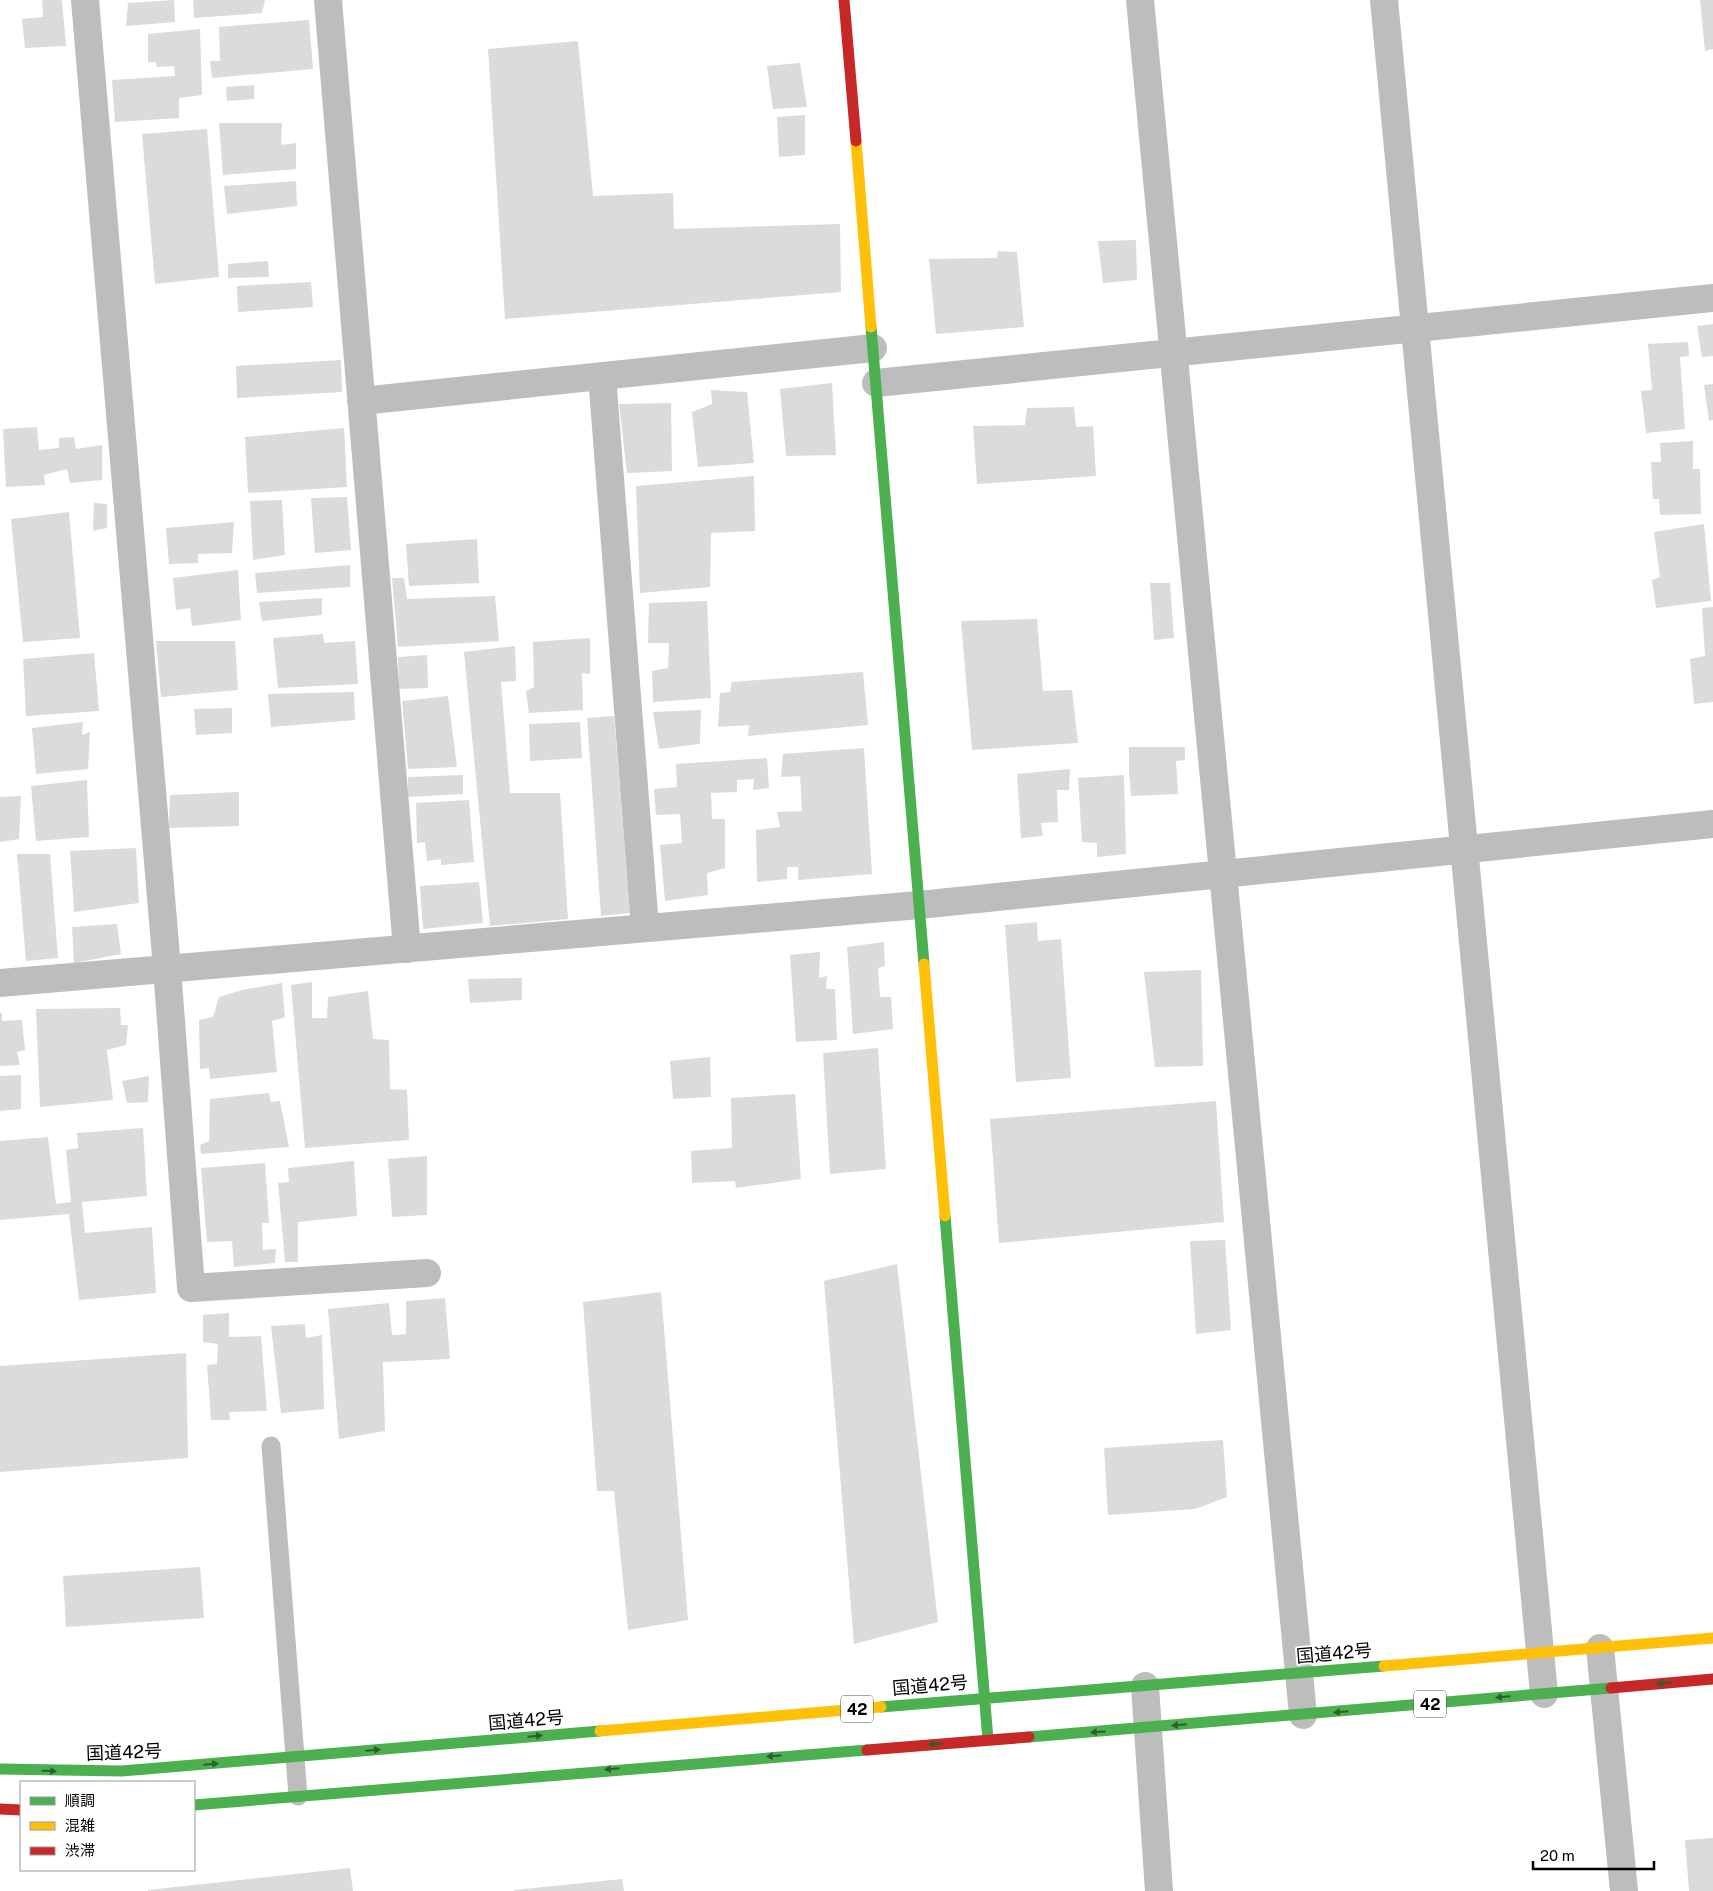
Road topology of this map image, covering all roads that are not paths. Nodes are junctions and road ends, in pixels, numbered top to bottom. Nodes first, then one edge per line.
1 (85, 0) edge
2 (328, 0) edge
3 (844, 0) edge
4 (1140, 0) edge
5 (1384, 0) edge
6 (1713, 298) edge
7 (1415, 328) junction
8 (873, 348) junction
9 (1174, 353) junction
10 (602, 376) junction
11 (876, 383) junction
12 (361, 401) junction
13 (1713, 824) edge
14 (1465, 849) junction
15 (1224, 873) junction
16 (919, 905) junction
17 (645, 927) junction
18 (407, 949) junction
19 (167, 968) junction
20 (0, 983) edge
21 (427, 1273) dead end
22 (271, 1446) dead end
23 (1713, 1638) edge
24 (1600, 1648) junction
25 (1540, 1653) junction
26 (1300, 1673) junction
27 (1713, 1679) edge
28 (1145, 1686) junction
29 (1604, 1689) junction
30 (1544, 1694) junction
31 (985, 1698) junction
32 (1304, 1715) junction
33 (1147, 1728) junction
34 (988, 1740) junction
35 (295, 1757) junction
36 (0, 1768) edge
37 (298, 1796) junction
38 (195, 1805) edge
39 (0, 1809) edge
40 (20, 1810) edge
41 (1159, 1891) edge
42 (1624, 1891) edge

1 - 19 street
2 - 12 street
3 - 8 main road
4 - 9 street
5 - 7 street
6 - 7 street
7 - 9 street
7 - 14 street
8 - 10 street
8 - 11 main road
9 - 11 street
9 - 15 street
10 - 12 street
10 - 17 street
11 - 16 main road
12 - 18 street
13 - 14 street
14 - 15 street
14 - 25 street
15 - 16 street
15 - 26 street
16 - 17 street
16 - 31 main road
17 - 18 street
18 - 19 street
19 - 20 street
19 - 21 street
22 - 35 lane
23 - 24 main road, 国道42号 / 42
24 - 25 main road, 国道42号 / 42
24 - 29 street
25 - 26 main road, 国道42号 / 42
25 - 30 street
26 - 28 main road, 国道42号 / 42
26 - 32 street
27 -> 29 main road, 42
28 - 31 main road, 国道42号 / 42
28 - 33 street
29 - 30 main road, 42
29 - 42 street
30 -> 32 main road, 42
31 - 34 main road
35 -> 31 main road, 国道42号 / 42
32 -> 33 main road, 42
33 -> 34 main road, 42
33 - 41 street
34 -> 37 main road, 42
36 -> 35 main road, 国道42号 / 42
35 - 37 lane
37 - 38 main road, 42
39 - 40 main road

